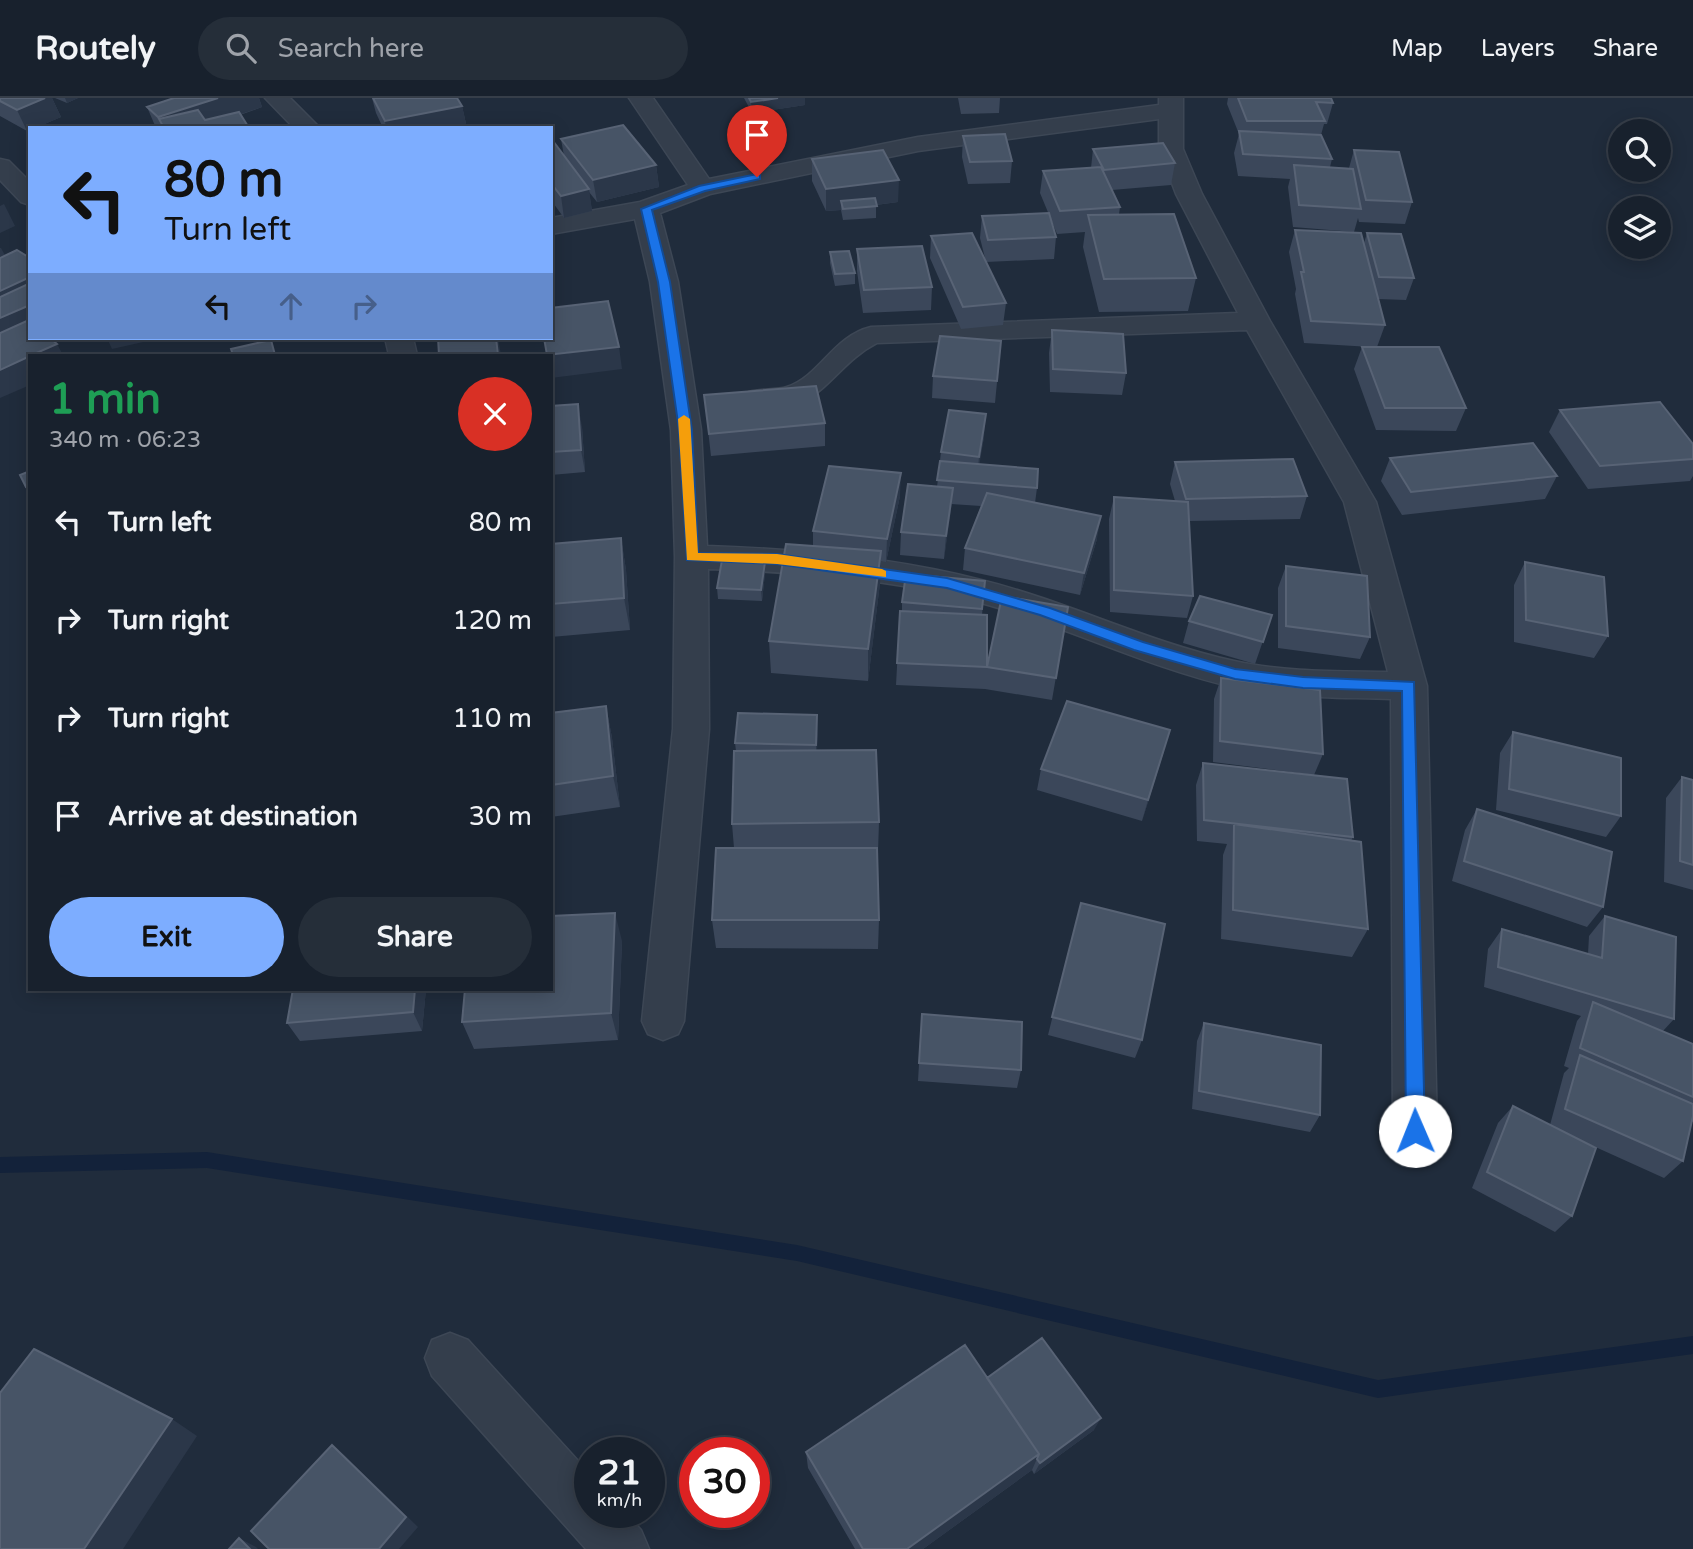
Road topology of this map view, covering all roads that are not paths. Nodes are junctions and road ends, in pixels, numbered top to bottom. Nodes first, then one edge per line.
1 (277, 98) edge
2 (640, 98) edge
3 (1171, 105) edge
4 (306, 126) edge
5 (0, 166) edge
6 (703, 188) junction
7 (28, 195) edge
8 (646, 209) junction
9 (553, 226) edge
10 (1255, 321) junction
11 (707, 402) junction
12 (691, 557) junction
13 (1409, 686) junction
14 (663, 1021) dead end
15 (1415, 1131) dead end
16 (450, 1358) dead end
17 (622, 1549) edge

1 - 4 street
2 - 6 street
3 - 6 street
3 - 10 street
5 - 7 street
6 - 8 street
8 - 9 street
8 - 11 street
10 - 11 street
10 - 13 street
11 - 12 street
12 - 13 street
12 - 14 street
13 - 15 street
16 - 17 street

